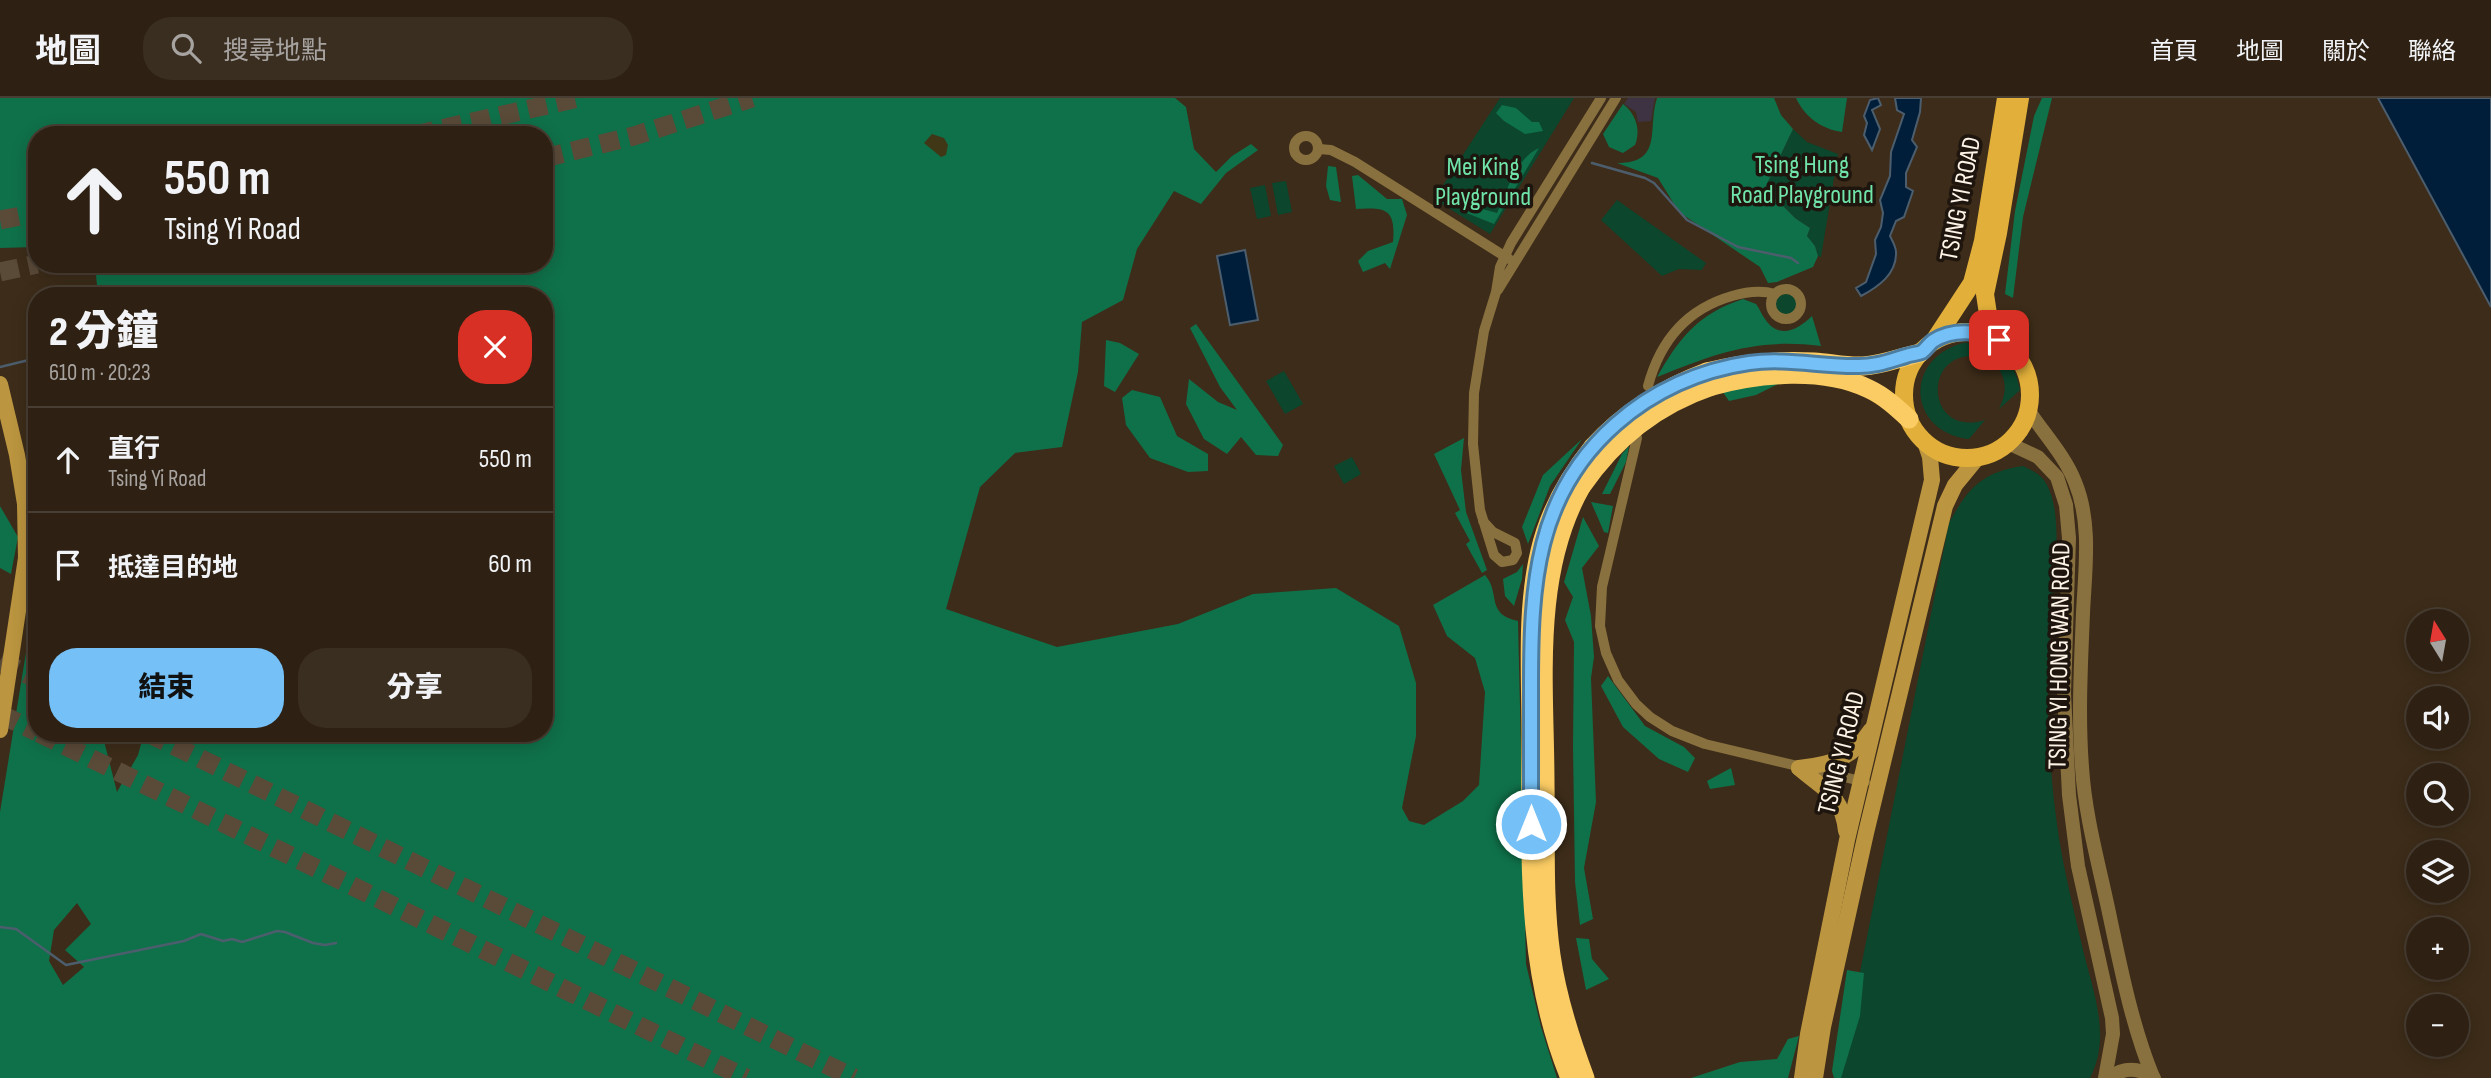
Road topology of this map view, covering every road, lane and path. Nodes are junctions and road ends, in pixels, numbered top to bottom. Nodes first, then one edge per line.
1 (1601, 98) edge
2 (1616, 98) edge
3 (2006, 98) edge
4 (2020, 98) edge
5 (1319, 149) dead end
6 (1504, 256) junction
7 (1515, 262) junction
8 (1496, 292) junction
9 (1775, 294) dead end
10 (1999, 340) junction
11 (1927, 347) junction
12 (1709, 379) junction
13 (0, 384) edge
14 (1648, 386) dead end
15 (2029, 411) junction
16 (1909, 419) junction
17 (1637, 438) dead end
18 (1925, 442) junction
19 (2008, 443) junction
20 (1978, 457) junction
21 (1483, 521) dead end
22 (1877, 722) junction
23 (0, 730) edge
24 (1799, 768) junction
25 (1870, 784) junction
26 (1847, 840) junction
27 (2153, 1077) edge
28 (1570, 1078) edge
29 (1585, 1078) edge
30 (1802, 1078) edge
31 (1815, 1078) edge
32 (2107, 1078) edge

1 - 6 street
2 - 7 street
3 - 11 main road, TSING YI ROAD
4 - 10 main road, TSING YI ROAD
5 - 6 street
6 - 7 street
6 - 8 street
7 - 8 street
8 - 21 street
9 - 14 street
10 - 11 main road
10 - 15 main road, TSING YI ROAD
11 - 12 highway
11 - 16 main road, TSING YI ROAD
12 - 16 highway
12 - 28 highway, bridge
12 - 29 highway, bridge
13 - 23 main road
15 - 19 main road
15 - 27 street, TSING YI HONG WAN ROAD
16 - 18 main road, TSING YI ROAD
17 - 24 street
18 - 20 main road
18 - 22 main road, TSING YI ROAD
19 - 20 main road, TSING YI ROAD
19 - 32 street, TSING YI HONG WAN ROAD
20 - 25 main road, TSING YI ROAD
22 - 24 main road
22 - 25 main road, TSING YI ROAD
24 - 25 street
24 - 26 main road
25 - 26 main road, TSING YI ROAD
25 - 31 main road, TSING YI ROAD
26 - 30 main road, TSING YI ROAD
27 - 32 street

